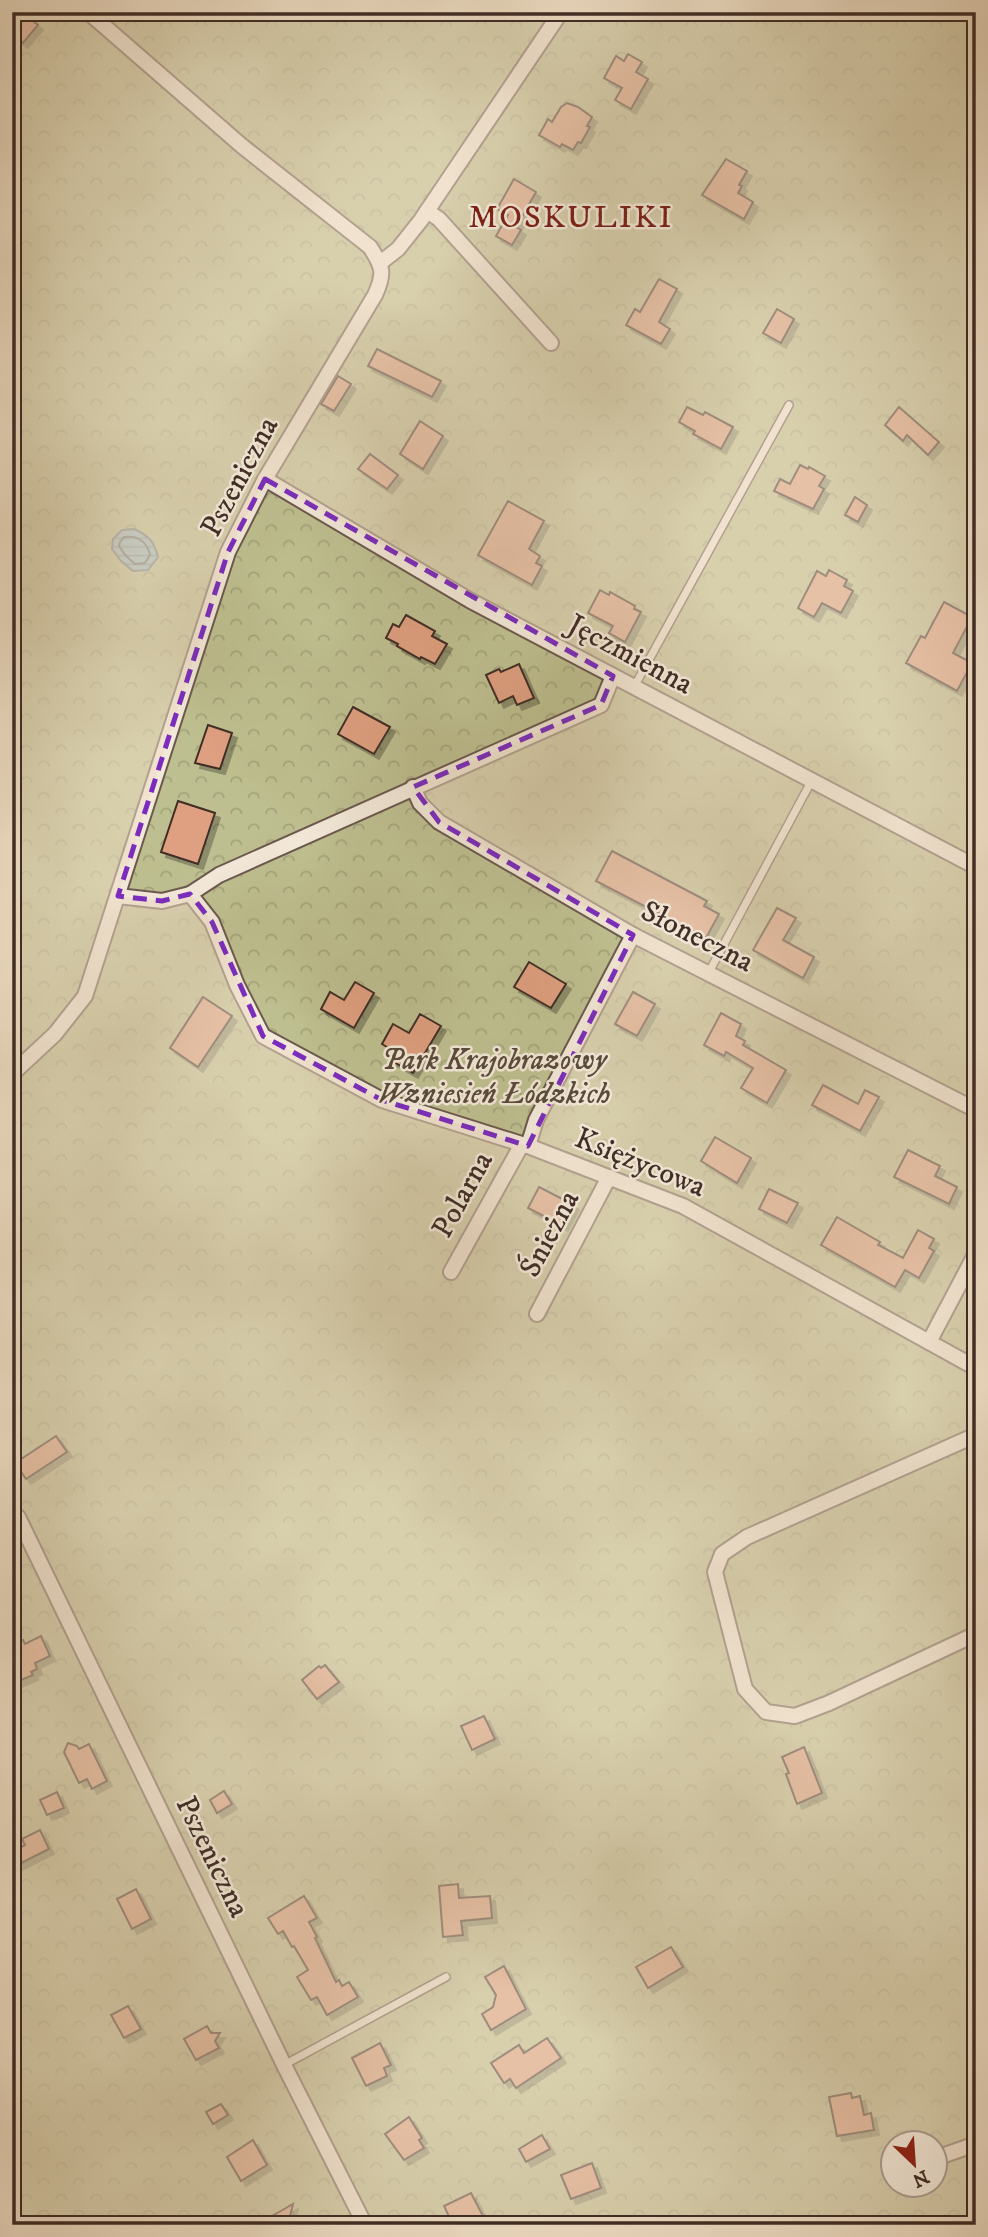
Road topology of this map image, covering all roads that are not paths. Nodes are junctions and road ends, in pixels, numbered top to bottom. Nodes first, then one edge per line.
1 (88, 12) edge
2 (561, 12) edge
3 (427, 211) junction
4 (380, 263) junction
5 (551, 343) dead end
6 (789, 405) dead end
7 (265, 479) junction
8 (613, 676) junction
9 (634, 687) junction
10 (812, 780) junction
11 (413, 787) junction
12 (976, 867) edge
13 (190, 894) junction
14 (118, 896) junction
15 (633, 934) junction
16 (709, 972) junction
17 (12, 1074) edge
18 (976, 1110) edge
19 (525, 1145) junction
20 (609, 1177) junction
21 (976, 1253) edge
22 (451, 1272) dead end
23 (537, 1314) dead end
24 (929, 1342) junction
25 (976, 1368) edge
26 (976, 1435) edge
27 (12, 1514) edge
28 (976, 1634) edge
29 (446, 1977) dead end
30 (284, 2065) junction
31 (976, 2144) edge
32 (950, 2153) edge
33 (365, 2225) edge

1 - 4 street
2 - 3 street
3 - 4 street
3 - 5 street
4 - 7 street, Pszeniczna
6 - 9 lane
7 - 8 street, Jęczmienna
7 - 14 street, Pszeniczna
8 - 9 street, Jęczmienna
8 - 11 street
9 - 10 street, Jęczmienna
10 - 12 street, Jęczmienna
10 - 16 lane
11 - 13 street
11 - 15 street, Słoneczna
13 - 14 street
13 - 19 street, Księżycowa
14 - 17 street, Pszeniczna
15 - 16 street, Słoneczna
15 - 19 street, Polarna
16 - 18 street, Słoneczna
19 - 20 street, Księżycowa
19 - 22 street, Polarna
20 - 23 street, Śnieżna
20 - 24 street, Księżycowa
21 - 24 street
24 - 25 street, Księżycowa
26 - 28 street
27 - 30 street, Pszeniczna
29 - 30 lane
30 - 33 street, Pszeniczna
31 - 32 street

